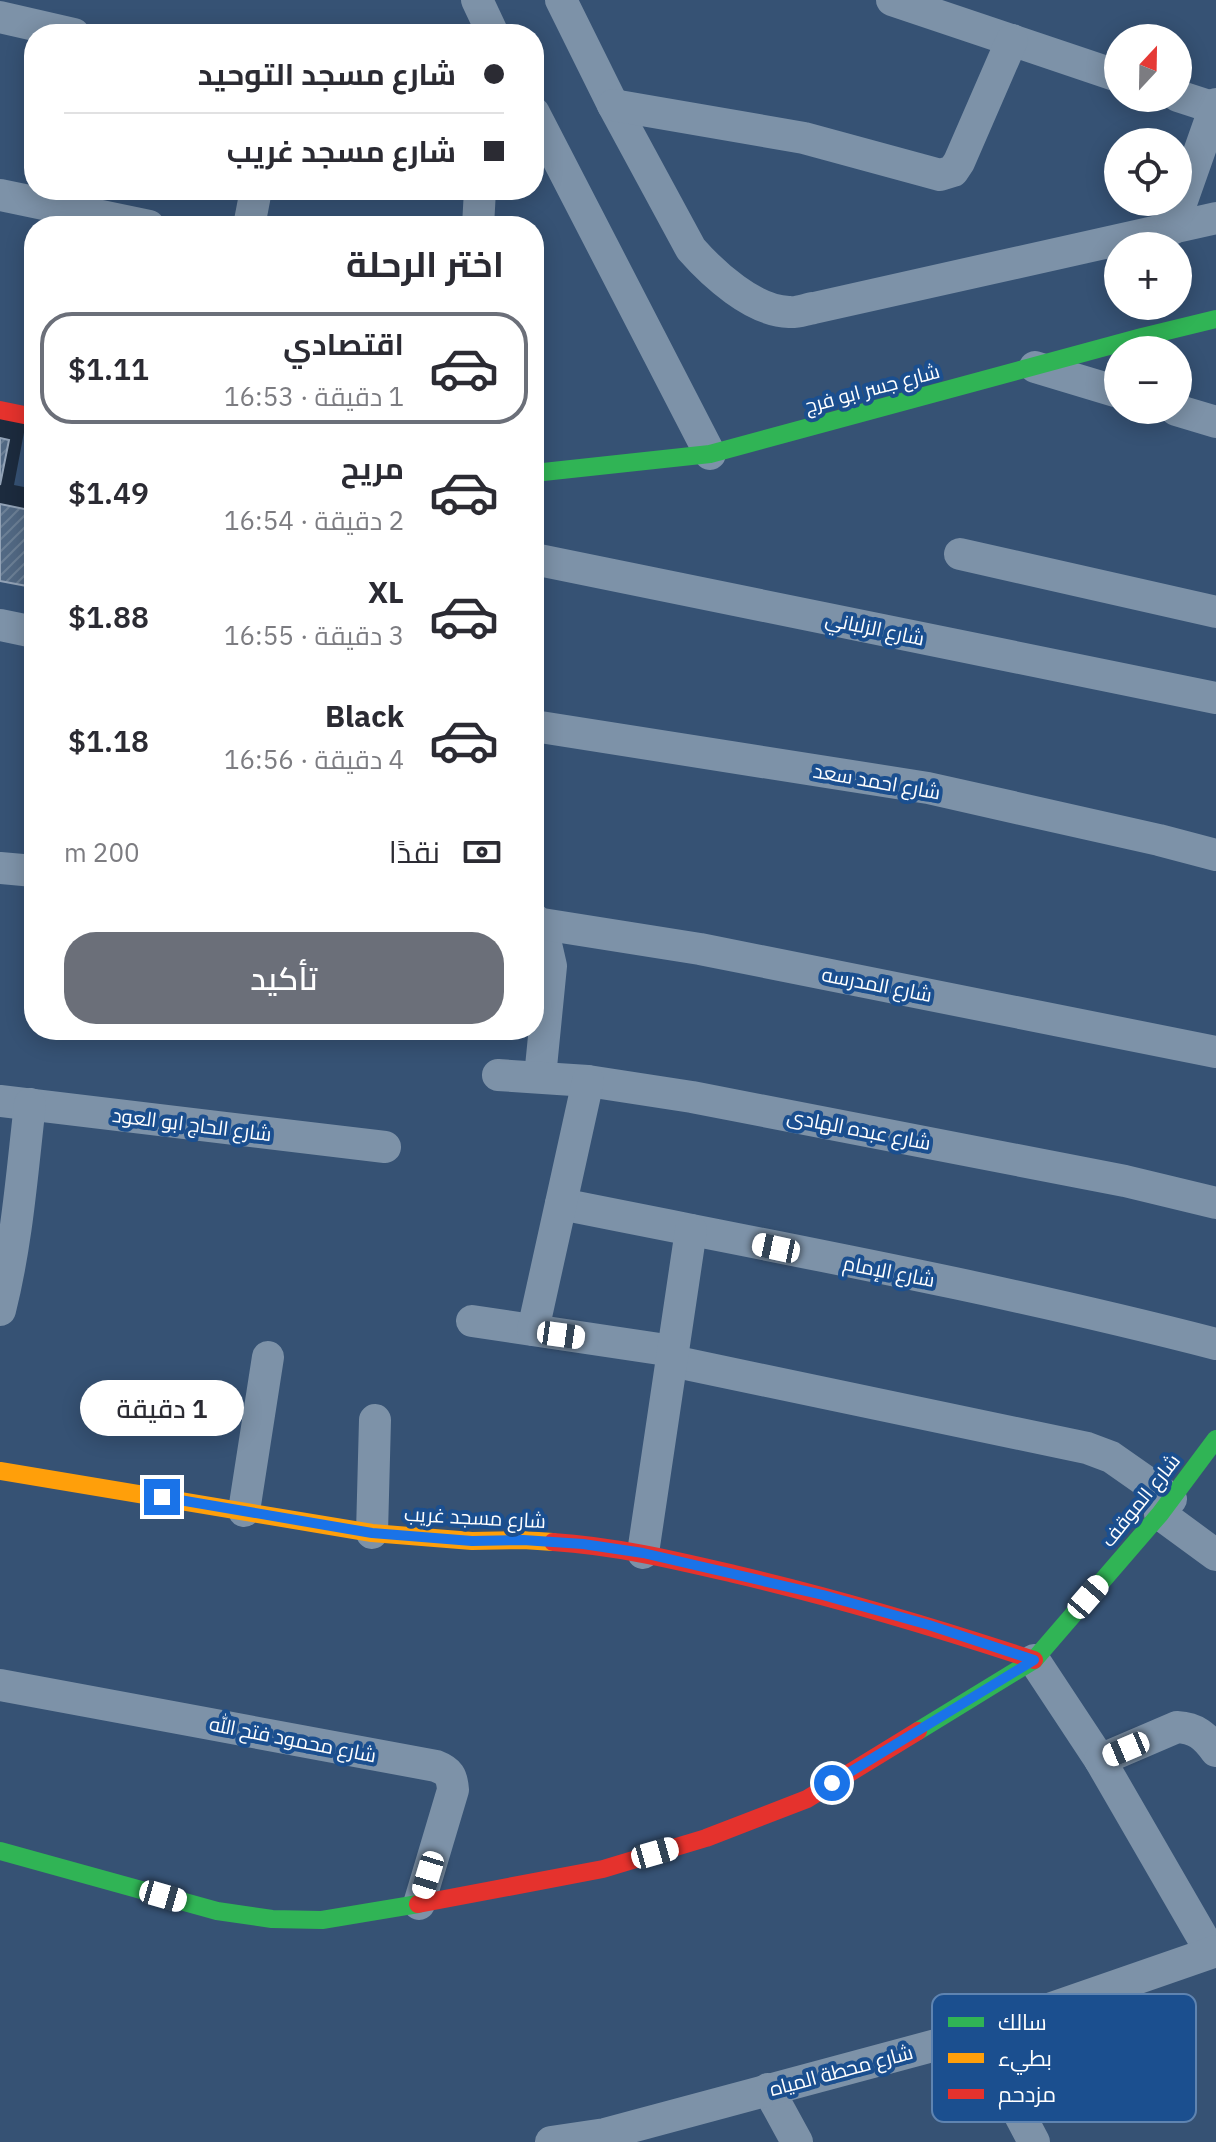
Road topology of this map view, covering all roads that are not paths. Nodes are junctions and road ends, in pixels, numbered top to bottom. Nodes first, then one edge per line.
1 (561, 0) edge
2 (892, 0) edge
3 (0, 17) edge
4 (30, 24) edge
5 (1012, 40) junction
6 (1104, 71) edge
7 (1192, 100) edge
8 (613, 105) junction
9 (1215, 106) edge
10 (544, 132) edge
11 (0, 195) edge
12 (24, 200) edge
13 (24, 200) edge
14 (101, 216) edge
15 (1216, 218) edge
16 (1172, 229) junction
17 (1216, 319) edge
18 (1035, 367) junction
19 (1104, 388) edge
20 (0, 410) edge
21 (24, 415) edge
22 (1192, 415) edge
23 (1216, 422) edge
24 (710, 454) junction
25 (544, 472) edge
26 (960, 554) dead end
27 (544, 561) edge
28 (1216, 612) edge
29 (0, 625) edge
30 (24, 630) edge
31 (1216, 698) edge
32 (544, 728) edge
33 (1216, 855) edge
34 (0, 868) edge
35 (24, 870) edge
36 (544, 923) edge
37 (544, 940) edge
38 (544, 1037) edge
39 (544, 1040) edge
40 (1216, 1052) edge
41 (498, 1075) dead end
42 (540, 1077) junction
43 (588, 1081) junction
44 (15, 1102) edge
45 (385, 1147) dead end
46 (1216, 1203) edge
47 (561, 1204) junction
48 (691, 1230) junction
49 (0, 1310) edge
50 (472, 1321) dead end
51 (533, 1330) junction
52 (1216, 1344) edge
53 (672, 1356) junction
54 (268, 1357) dead end
55 (375, 1420) dead end
56 (1216, 1439) edge
57 (0, 1471) edge
58 (1165, 1506) junction
59 (244, 1511) junction
60 (372, 1533) junction
61 (643, 1553) junction
62 (1216, 1555) edge
63 (1034, 1660) junction
64 (0, 1685) edge
65 (1216, 1751) edge
66 (1100, 1760) junction
67 (0, 1851) edge
68 (419, 1904) junction
69 (1214, 1951) edge
70 (1091, 1994) edge
71 (932, 2046) edge
72 (768, 2089) junction
73 (1023, 2122) edge
74 (607, 2138) edge
75 (551, 2142) edge
76 (797, 2142) edge
77 (1034, 2142) edge

1 - 8 street
2 - 5 street
3 - 4 street
5 - 6 street
5 - 8 street
7 - 9 street
8 - 16 street
9 - 16 street
10 - 24 street
11 - 12 street
13 - 14 street
15 - 16 street
17 - 18 street, شارع جسر ابو فرج
18 - 19 street
18 - 24 street, شارع جسر ابو فرج
20 - 21 street
22 - 23 street
24 - 25 street, شارع جسر ابو فرج
26 - 28 street
27 - 31 street, شارع الزلباني
29 - 30 street
32 - 33 street, شارع احمد سعد
34 - 35 street
36 - 40 street, شارع المدرسه
37 - 38 street
39 - 42 street
41 - 42 street, شارع عبده الهادى
42 - 43 street, شارع عبده الهادى
43 - 46 street, شارع عبده الهادى
43 - 47 street
44 - 45 street, شارع الحاج ابو العود
44 - 49 street
47 - 48 street, شارع الإمام
47 - 51 street
48 - 52 street, شارع الإمام
48 - 53 street
50 - 51 street
51 - 53 street
53 - 58 street
53 - 61 street
54 - 59 street
55 - 60 street
56 - 58 street, شارع الموقف
57 - 59 street, شارع مسجد غريب
58 - 62 street
58 - 63 street, شارع الموقف
59 - 60 street, شارع مسجد غريب
60 - 61 street, شارع مسجد غريب
61 - 63 street, شارع مسجد غريب
63 - 66 street
63 - 68 street, شارع الموقف
64 - 68 street, شارع محمود فتح الله
65 - 66 street
66 - 69 street
67 - 68 street, شارع الموقف
69 - 70 street, شارع محطة المياه
71 - 72 street, شارع محطة المياه
72 - 74 street, شارع محطة المياه
72 - 76 street
73 - 77 street
74 - 75 street, شارع محطة المياه

